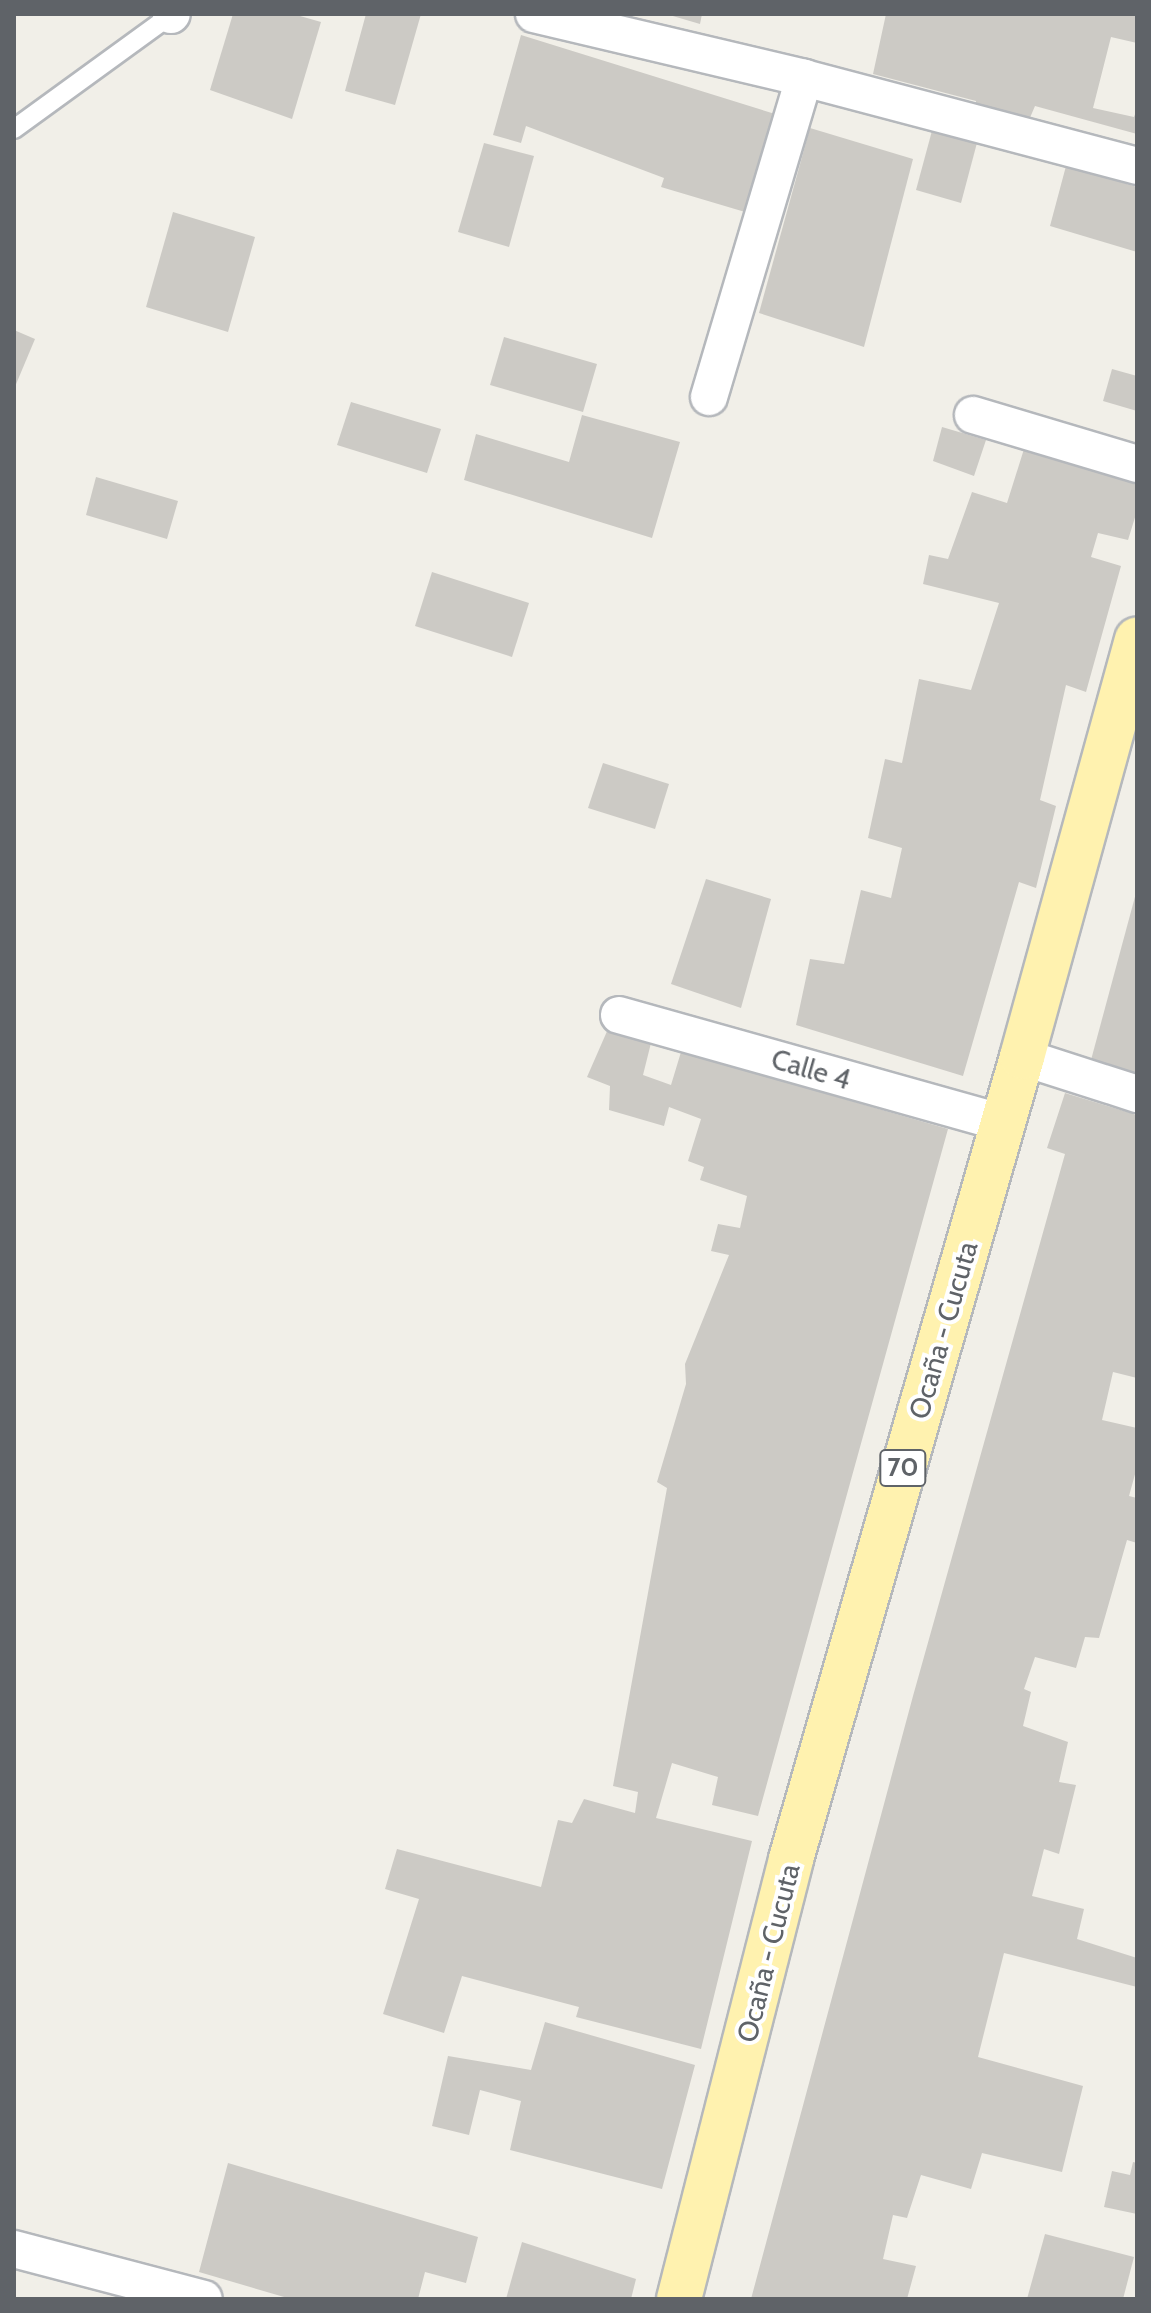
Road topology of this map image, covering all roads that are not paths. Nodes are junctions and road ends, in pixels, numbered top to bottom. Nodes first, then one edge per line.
1 (172, 14) edge
2 (534, 14) edge
3 (804, 78) junction
4 (14, 129) edge
5 (1137, 166) edge
6 (709, 397) dead end
7 (973, 415) dead end
8 (1137, 464) edge
9 (1137, 640) edge
10 (619, 1015) dead end
11 (1022, 1057) junction
12 (1137, 1094) edge
13 (1002, 1123) junction
14 (14, 2249) edge
15 (204, 2299) edge
16 (679, 2299) edge

1 - 4 lane
2 - 3 street
3 - 5 street
3 - 6 street
7 - 8 street
9 - 11 main road, Ocaña - Cucuta / 70
10 - 13 street, Calle 4
11 - 12 street
11 - 13 main road, Ocaña - Cucuta / 70
13 - 16 main road, Ocaña - Cucuta / 70
14 - 15 street

